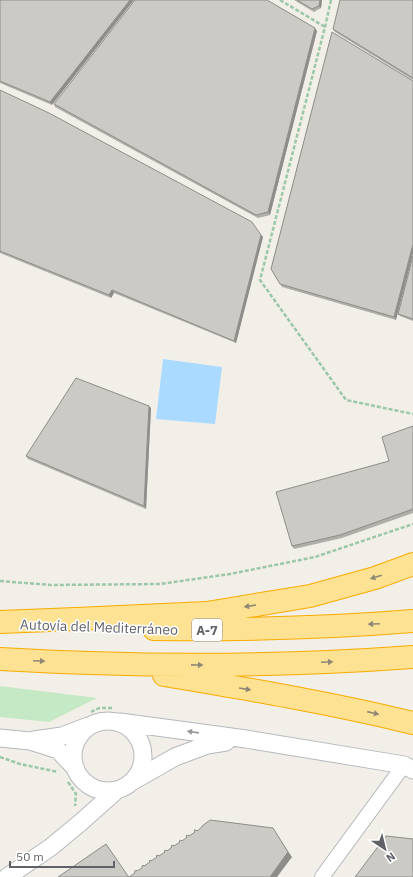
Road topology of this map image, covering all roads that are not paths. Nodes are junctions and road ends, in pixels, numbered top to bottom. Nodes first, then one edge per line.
1 (413, 564) edge
2 (413, 621) edge
3 (0, 623) edge
4 (413, 657) edge
5 (0, 659) edge
6 (68, 663) junction
7 (119, 715) junction
8 (89, 720) junction
9 (413, 722) edge
10 (0, 738) edge
11 (246, 739) junction
12 (30, 741) junction
13 (409, 767) edge
14 (79, 775) junction
15 (133, 782) junction
16 (117, 790) junction
17 (80, 823) junction
18 (7, 877) edge
19 (322, 877) edge

1 -> 3 highway
2 -> 3 highway, Autovía del Mediterráneo / A-7
6 -> 4 highway
5 -> 6 highway
6 -> 9 highway
7 - 8 street
11 -> 7 street
7 - 15 street
8 - 12 street
8 - 14 street
10 - 12 street
11 - 13 street
11 - 15 street
12 - 14 street
13 - 19 street
14 - 16 street
14 - 17 street
15 - 16 street
16 - 17 street
17 - 18 street

